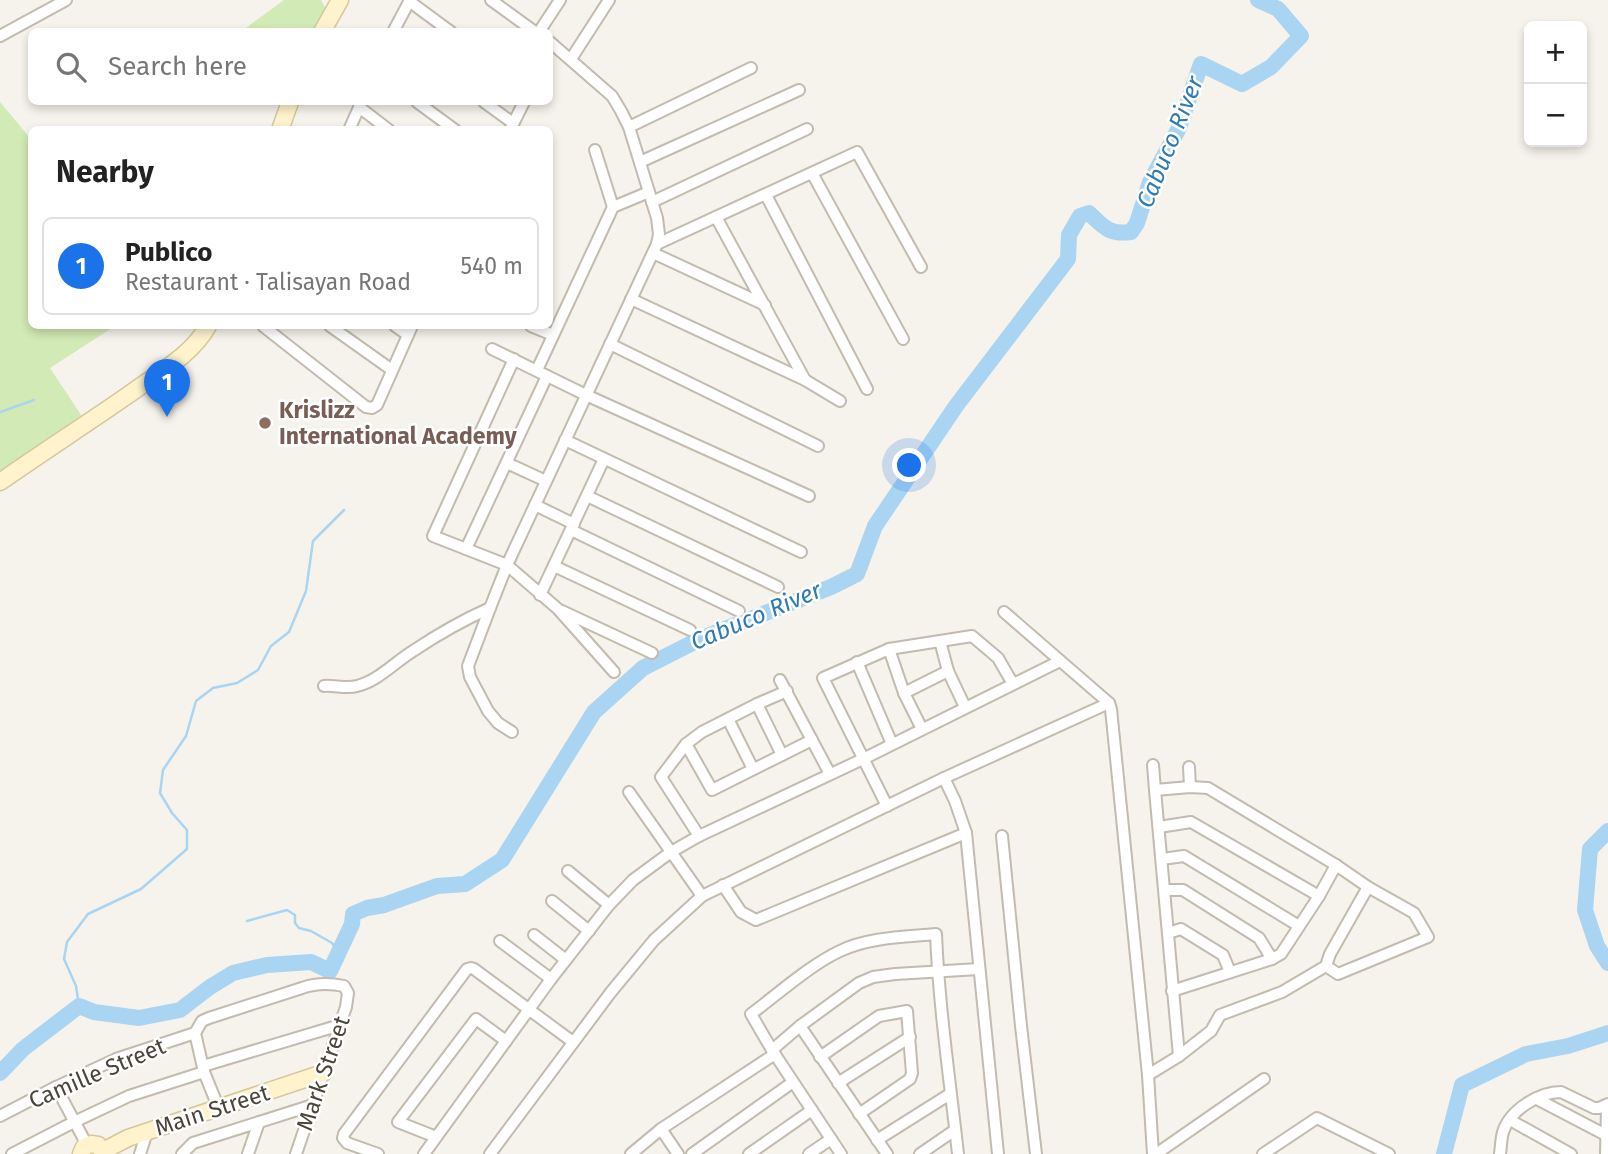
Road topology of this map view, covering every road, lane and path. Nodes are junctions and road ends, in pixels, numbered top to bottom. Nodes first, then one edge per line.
1 (66, 0) edge
2 (491, 0) edge
3 (560, 0) edge
4 (609, 0) edge
5 (409, 1) edge
6 (334, 3) edge
7 (508, 5) edge
8 (324, 28) edge
9 (395, 28) edge
10 (446, 28) edge
11 (533, 28) edge
12 (540, 28) edge
13 (0, 36) edge
14 (553, 46) edge
15 (570, 59) junction
16 (751, 68) dead end
17 (799, 90) dead end
18 (289, 105) edge
19 (360, 105) edge
20 (361, 105) edge
21 (421, 105) edge
22 (488, 105) edge
23 (522, 105) edge
24 (281, 126) edge
25 (351, 126) edge
26 (385, 126) edge
27 (450, 126) edge
28 (512, 126) edge
29 (629, 127) junction
30 (807, 129) dead end
31 (595, 150) dead end
32 (640, 162) junction
33 (812, 173) junction
34 (766, 195) junction
35 (651, 197) junction
36 (613, 207) junction
37 (716, 217) junction
38 (655, 248) junction
39 (921, 267) dead end
40 (631, 299) junction
41 (765, 305) junction
42 (206, 329) edge
43 (269, 329) edge
44 (334, 329) edge
45 (538, 329) edge
46 (410, 330) edge
47 (553, 335) junction
48 (903, 339) dead end
49 (610, 344) junction
50 (492, 349) dead end
51 (514, 359) junction
52 (392, 370) junction
53 (542, 373) junction
54 (805, 380) junction
55 (867, 389) dead end
56 (586, 395) junction
57 (840, 401) dead end
58 (565, 440) junction
59 (818, 446) dead end
60 (604, 459) junction
61 (507, 463) junction
62 (546, 481) junction
63 (0, 482) edge
64 (587, 496) junction
65 (809, 496) dead end
66 (535, 505) junction
67 (572, 527) junction
68 (466, 549) junction
69 (801, 552) dead end
70 (507, 565) junction
71 (554, 566) junction
72 (778, 587) dead end
73 (540, 595) junction
74 (490, 608) junction
75 (558, 609) junction
76 (739, 611) dead end
77 (1004, 612) dead end
78 (690, 630) dead end
79 (940, 641) junction
80 (889, 649) junction
81 (652, 653) dead end
82 (1060, 660) junction
83 (857, 662) junction
84 (948, 671) junction
85 (614, 672) dead end
86 (780, 680) dead end
87 (1013, 684) junction
88 (324, 686) dead end
89 (787, 691) junction
90 (904, 693) junction
91 (1109, 703) junction
92 (757, 704) junction
93 (965, 707) junction
94 (728, 719) junction
95 (922, 729) junction
96 (512, 732) dead end
97 (812, 740) junction
98 (686, 744) junction
99 (892, 744) junction
100 (782, 755) junction
101 (863, 759) junction
102 (1153, 765) dead end
103 (1189, 767) dead end
104 (754, 769) junction
105 (830, 774) junction
106 (944, 778) junction
107 (1190, 787) junction
108 (1155, 790) junction
109 (629, 792) dead end
110 (887, 806) junction
111 (1158, 827) junction
112 (966, 833) junction
113 (699, 836) junction
114 (1002, 836) dead end
115 (671, 852) junction
116 (1161, 859) junction
117 (1336, 865) junction
118 (568, 871) dead end
119 (723, 885) junction
120 (1368, 887) junction
121 (1165, 890) junction
122 (702, 896) junction
123 (1318, 896) junction
124 (552, 901) dead end
125 (609, 905) junction
126 (1299, 926) junction
127 (589, 931) junction
128 (1168, 933) junction
129 (534, 935) dead end
130 (500, 942) dead end
131 (1272, 959) junction
132 (566, 960) junction
133 (1326, 966) junction
134 (979, 970) junction
135 (1230, 972) junction
136 (938, 973) junction
137 (551, 979) junction
138 (1172, 991) junction
139 (530, 1010) junction
140 (340, 1025) junction
141 (800, 1026) junction
142 (195, 1033) junction
143 (910, 1037) junction
144 (506, 1041) junction
145 (573, 1042) junction
146 (773, 1052) junction
147 (1179, 1056) junction
148 (820, 1057) junction
149 (204, 1069) junction
150 (323, 1073) junction
151 (1149, 1075) junction
152 (1264, 1079) dead end
153 (793, 1082) junction
154 (838, 1083) junction
155 (56, 1087) junction
156 (950, 1094) junction
157 (1537, 1099) junction
158 (1607, 1104) edge
159 (313, 1105) junction
160 (219, 1109) junction
161 (812, 1110) junction
162 (859, 1114) junction
163 (0, 1116) edge
164 (1510, 1120) junction
165 (74, 1122) junction
166 (259, 1122) junction
167 (661, 1129) junction
168 (956, 1130) junction
169 (147, 1132) junction
170 (1606, 1135) junction
171 (436, 1137) junction
172 (831, 1139) junction
173 (877, 1140) junction
174 (84, 1149) edge
175 (1281, 1149) edge
176 (103, 1153) edge
177 (12, 1154) edge
178 (140, 1154) edge
179 (182, 1154) edge
180 (248, 1154) edge
181 (296, 1154) edge
182 (378, 1154) edge
183 (424, 1154) edge
184 (491, 1154) edge
185 (632, 1154) edge
186 (678, 1154) edge
187 (692, 1154) edge
188 (748, 1154) edge
189 (808, 1154) edge
190 (841, 1154) edge
191 (887, 1154) edge
192 (920, 1154) edge
193 (958, 1154) edge
194 (998, 1154) edge
195 (1036, 1154) edge
196 (1155, 1154) edge
197 (1263, 1154) edge
198 (1389, 1154) edge
199 (1500, 1154) edge
200 (1571, 1154) edge
201 (1606, 1154) edge

1 - 13 street
2 - 7 street
3 - 12 street
4 - 15 street
5 - 9 street
5 - 10 street
6 - 8 main road
7 - 11 street
14 - 15 street
15 - 29 street
16 - 29 street
17 - 32 street
18 - 24 main road
19 - 25 street
20 - 26 street
21 - 27 street
22 - 28 street
23 - 28 street
29 - 32 street
30 - 35 street
31 - 36 street
32 - 35 street
33 - 34 street
33 - 39 street
33 - 48 street
34 - 37 street
34 - 55 street
35 - 36 street
35 - 38 street
36 - 47 street
37 - 38 street
37 - 41 street
38 - 40 street
38 - 41 street
40 - 49 street
40 - 54 street
41 - 54 street
42 - 63 main road
43 - 52 street
44 - 52 street
45 - 47 street
46 - 52 street
47 - 53 street
49 - 56 street
49 - 59 street
50 - 51 street
51 - 53 street
51 - 68 street
53 - 56 street
53 - 61 street
54 - 57 street
56 - 58 street
56 - 65 street
58 - 60 street
58 - 62 street
60 - 64 street
60 - 69 street
61 - 62 street
61 - 68 street
62 - 66 street
64 - 67 street
64 - 72 street
66 - 67 street
66 - 70 street
67 - 71 street
67 - 76 street
68 - 70 street
70 - 73 street
70 - 74 street
71 - 73 street
71 - 78 street
73 - 75 street
74 - 88 street
74 - 96 street
75 - 81 street
75 - 85 street
77 - 82 street
79 - 80 street
79 - 84 street
79 - 87 street
80 - 83 street
80 - 90 street
82 - 87 street
82 - 91 street
83 - 99 street
83 - 101 street
84 - 90 street
84 - 93 street
86 - 89 street
87 - 93 street
89 - 92 street
89 - 97 street
90 - 95 street
91 - 106 street
91 - 151 street
92 - 94 street
92 - 100 street
93 - 95 street
94 - 98 street
94 - 104 street
95 - 99 street
97 - 100 street
97 - 105 street
98 - 104 street
98 - 113 street
99 - 101 street
100 - 104 street
101 - 105 street
101 - 110 street
102 - 108 street
103 - 107 street
105 - 113 street
106 - 110 street
106 - 112 street
107 - 108 street
107 - 117 street
108 - 111 street
109 - 115 street
110 - 119 street
111 - 116 street
111 - 123 street
112 - 119 street
112 - 134 street
113 - 115 street
114 - 195 street
115 - 122 street
115 - 125 street
116 - 121 street
116 - 126 street
117 - 120 street
117 - 123 street
118 - 125 street
119 - 122 street
120 - 133 street
120 - 133 street
121 - 128 street
121 - 131 street
122 - 145 street
123 - 126 street
124 - 127 street
125 - 127 street
126 - 131 street
127 - 132 street
128 - 135 street
128 - 138 street
129 - 132 street
130 - 137 street
131 - 135 street
132 - 137 street
133 - 147 street
134 - 136 street
134 - 194 street
135 - 138 street
136 - 141 street
136 - 146 street
136 - 156 street
137 - 139 street
138 - 147 street
139 - 144 street
139 - 145 street
139 - 182 street
140 - 142 street, Mark Street
140 - 149 street
140 - 150 street, Mark Street
141 - 146 street
141 - 148 street
142 - 149 street
142 - 155 street, Camille Street
143 - 148 street
143 - 154 street
143 - 162 street
144 - 171 street
144 - 171 street
145 - 184 street
146 - 153 street
146 - 167 street
147 - 151 street
148 - 154 street
149 - 160 street
149 - 165 street
150 - 159 street, Mark Street
150 - 160 main road, Main Street
151 - 196 street
152 - 196 street
153 - 161 street
153 - 187 street
154 - 162 street
155 - 163 street, Camille Street
155 - 165 street
156 - 168 street
156 - 173 street
157 - 158 street
157 - 164 street
157 - 170 street
158 - 170 street
159 - 166 street
159 - 181 street, Mark Street
160 - 169 main road, Main Street
161 - 172 street
161 - 188 street
162 - 173 street
164 - 199 street
164 - 200 street
165 - 174 street
165 - 177 street
166 - 179 street
166 - 180 street
167 - 185 street
167 - 186 street
168 - 192 street
168 - 193 street
169 - 176 main road, Main Street
169 - 178 street
170 - 201 street
171 - 183 street
172 - 189 street
172 - 190 street
173 - 191 street
174 - 176 main road, Main Street
175 - 197 street
175 - 198 street

